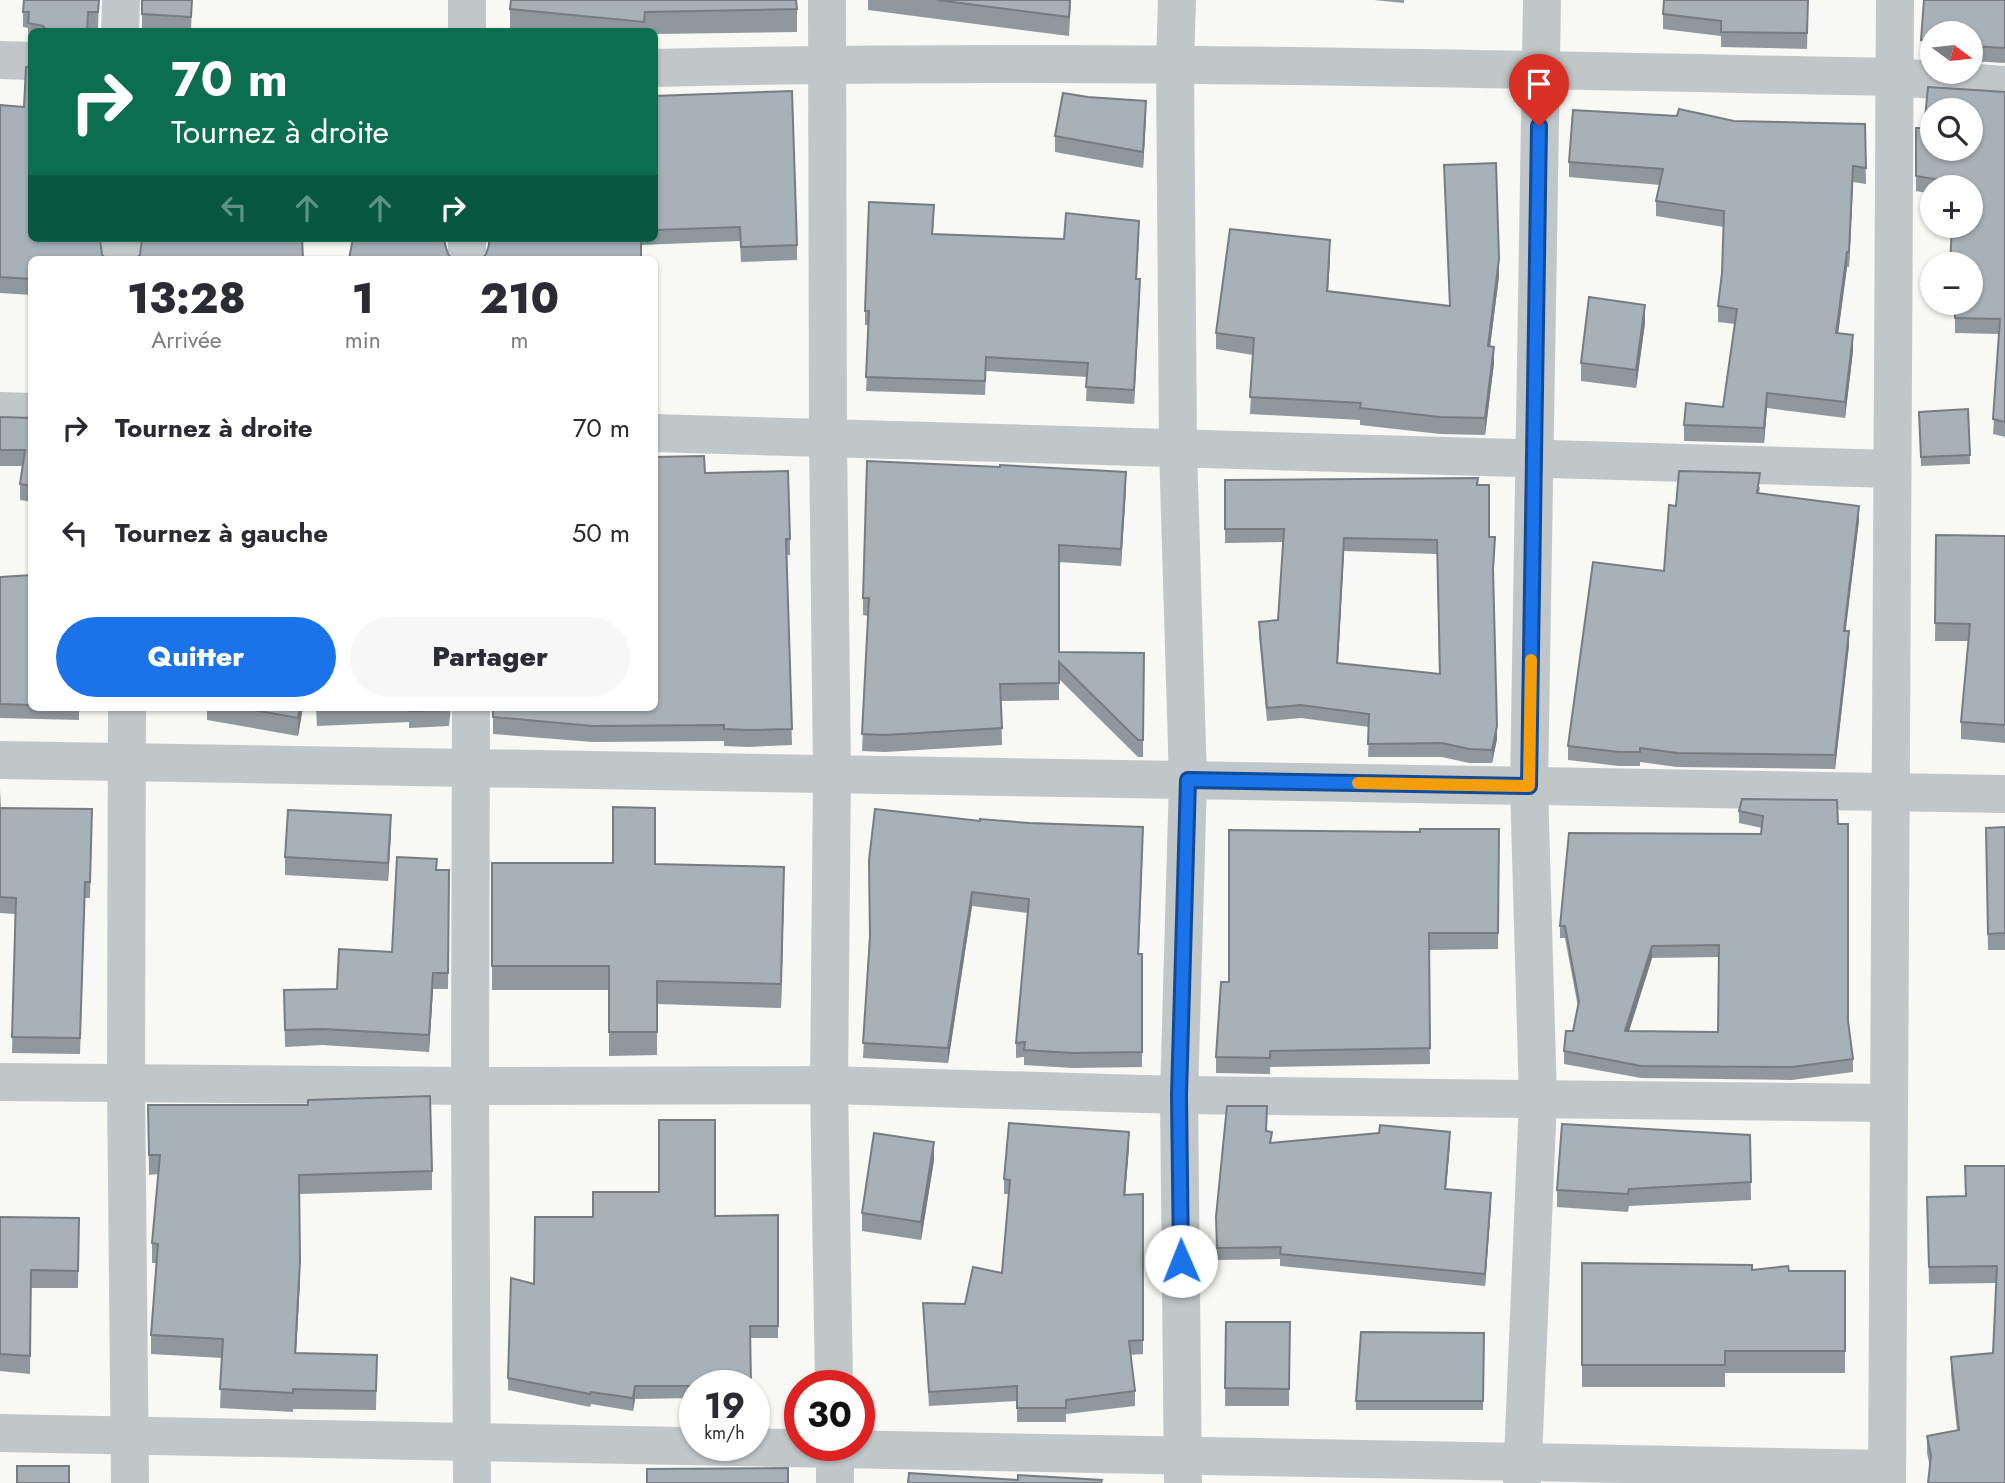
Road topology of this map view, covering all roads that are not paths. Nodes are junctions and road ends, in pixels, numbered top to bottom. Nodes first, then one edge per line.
1 (121, 0) edge
2 (467, 0) edge
3 (827, 0) edge
4 (1177, 0) edge
5 (1542, 0) edge
6 (1895, 0) edge
7 (120, 28) edge
8 (467, 28) edge
9 (0, 60) edge
10 (28, 61) edge
11 (825, 64) junction
12 (1175, 64) junction
13 (658, 68) edge
14 (1540, 70) junction
15 (1894, 77) junction
16 (2005, 85) edge
17 (0, 411) edge
18 (28, 412) edge
19 (658, 433) edge
20 (828, 439) junction
21 (1178, 448) junction
22 (1534, 460) junction
23 (1892, 469) junction
24 (127, 711) edge
25 (471, 711) edge
26 (0, 760) edge
27 (128, 762) junction
28 (472, 767) junction
29 (832, 774) junction
30 (1188, 780) junction
31 (1529, 786) junction
32 (1891, 792) junction
33 (2005, 794) edge
34 (0, 1082) edge
35 (126, 1083) junction
36 (829, 1085) junction
37 (470, 1086) junction
38 (1179, 1095) junction
39 (1538, 1099) junction
40 (1889, 1103) junction
41 (834, 1370) edge
42 (0, 1433) edge
43 (130, 1435) junction
44 (472, 1442) junction
45 (784, 1457) edge
46 (875, 1460) edge
47 (1183, 1469) edge
48 (1522, 1473) edge
49 (1887, 1476) edge
50 (130, 1483) edge
51 (472, 1483) edge

1 - 7 street
2 - 8 street
3 - 11 street
4 - 12 street
5 - 14 street
6 - 15 street
9 - 10 street
11 - 12 street
11 - 13 street
11 - 20 street
12 - 14 street
12 - 21 street
14 - 15 street
14 - 22 street
15 - 16 street
15 - 23 street
17 - 18 street
19 - 20 street
20 - 21 street
20 - 29 street
21 - 22 street
21 - 30 street
22 - 23 street
22 - 31 street
23 - 32 street
24 - 27 street
25 - 28 street
26 - 27 street
27 - 28 street
27 - 35 street
28 - 29 street
28 - 37 street
29 - 30 street
29 - 36 street
30 - 31 street
30 - 38 street
31 - 32 street
31 - 39 street
32 - 33 street
32 - 40 street
34 - 35 street
35 - 37 street
35 - 43 street
36 - 37 street
36 - 38 street
36 - 41 street
37 - 44 street
38 - 39 street
38 - 47 street
39 - 40 street
39 - 48 street
40 - 49 street
42 - 43 street
43 - 44 street
43 - 50 street
44 - 45 street
44 - 51 street
46 - 47 street
47 - 48 street
48 - 49 street

